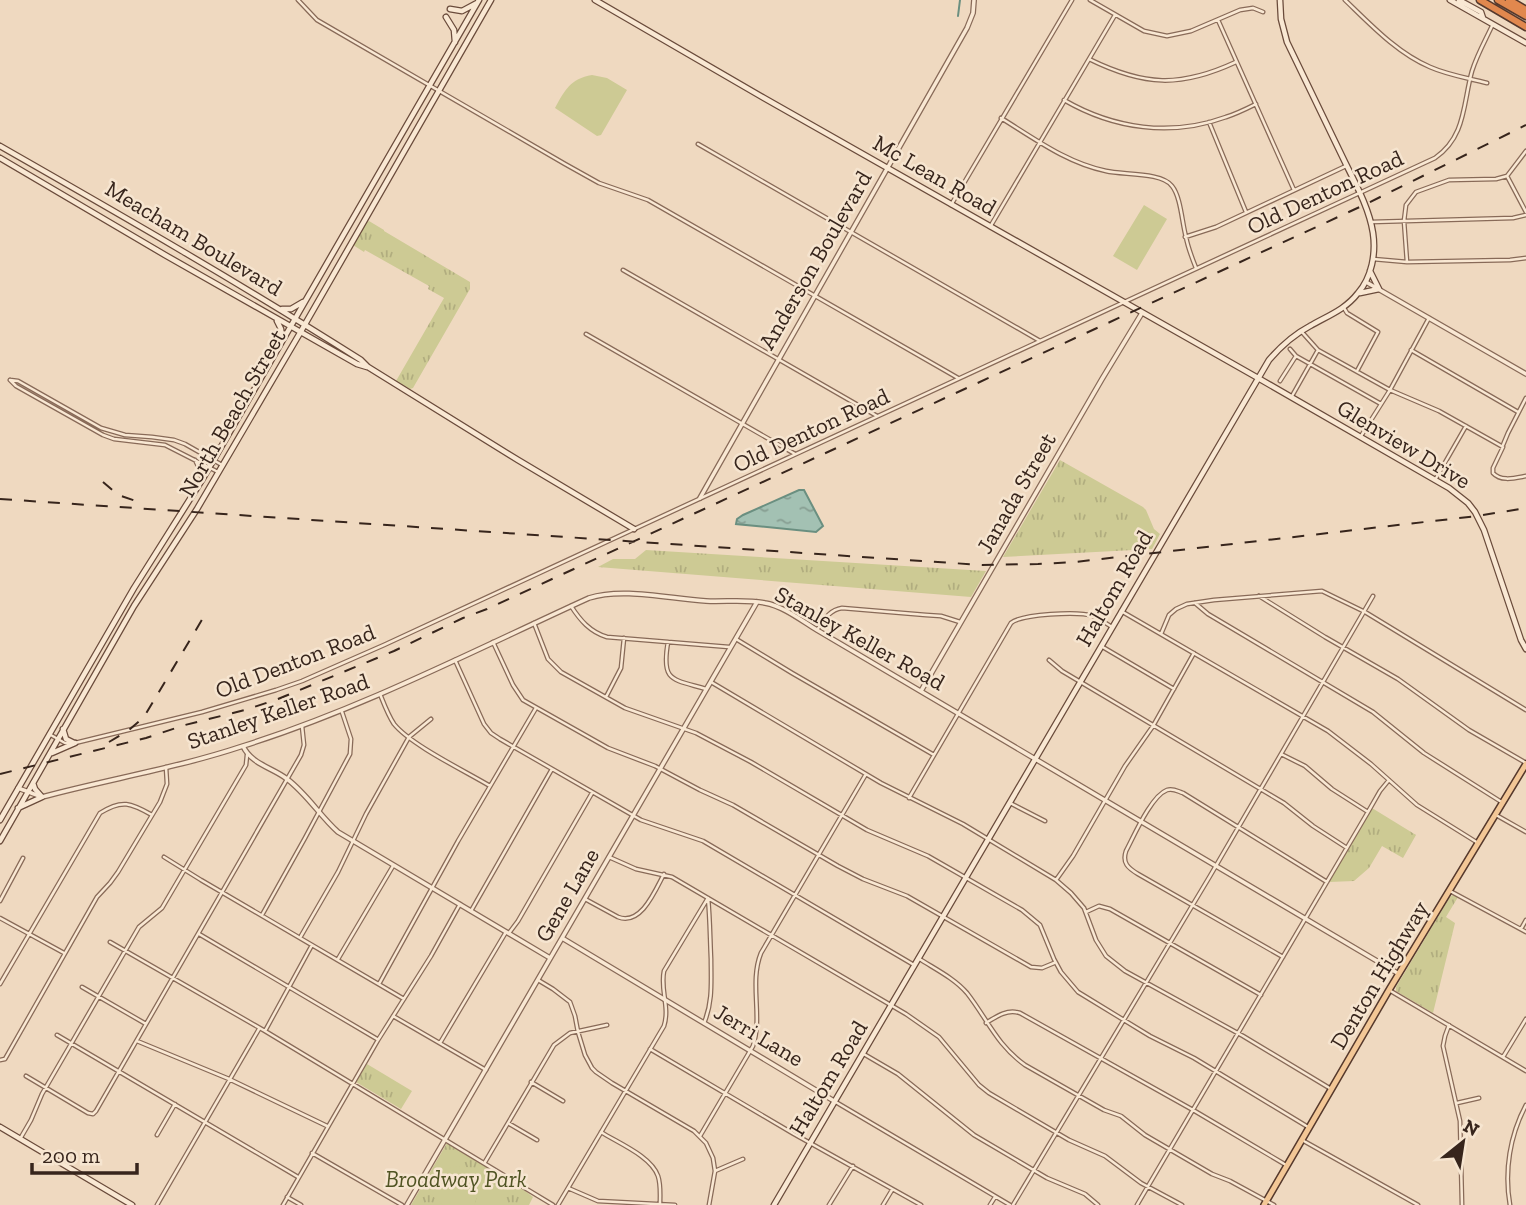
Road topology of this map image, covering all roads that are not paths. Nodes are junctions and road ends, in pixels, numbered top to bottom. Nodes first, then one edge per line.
1 (298, 0) edge
2 (491, 0) edge
3 (595, 0) edge
4 (974, 0) edge
5 (1072, 0) edge
6 (1090, 0) edge
7 (1280, 0) edge
8 (1345, 0) edge
9 (1450, 0) edge
10 (1460, 0) edge
11 (1480, 0) edge
12 (1498, 0) edge
13 (1509, 0) edge
14 (478, 1) edge
15 (1526, 10) edge
16 (1263, 12) dead end
17 (1115, 15) junction
18 (1526, 16) edge
19 (1483, 18) junction
20 (468, 20) junction
21 (1218, 20) junction
22 (1493, 24) junction
23 (463, 27) junction
24 (1526, 27) edge
25 (455, 42) junction
26 (1526, 43) edge
27 (1089, 60) junction
28 (1236, 62) junction
29 (1470, 79) junction
30 (1487, 83) dead end
31 (430, 86) junction
32 (439, 91) junction
33 (1065, 100) junction
34 (1256, 104) junction
35 (1001, 118) junction
36 (1209, 122) junction
37 (1040, 142) junction
38 (698, 144) dead end
39 (0, 146) edge
40 (1526, 150) edge
41 (0, 158) edge
42 (1346, 166) junction
43 (888, 168) junction
44 (1507, 176) junction
45 (1294, 190) junction
46 (1359, 194) junction
47 (951, 205) junction
48 (106, 206) junction
49 (1246, 212) junction
50 (1526, 214) edge
51 (100, 217) junction
52 (1404, 220) junction
53 (1370, 222) junction
54 (990, 227) junction
55 (852, 232) junction
56 (1185, 237) junction
57 (340, 242) junction
58 (348, 247) junction
59 (1526, 258) edge
60 (1373, 259) junction
61 (1407, 262) junction
62 (1196, 268) junction
63 (623, 271) dead end
64 (1370, 271) junction
65 (1366, 282) junction
66 (1379, 289) junction
67 (1359, 293) junction
68 (815, 296) junction
69 (306, 299) junction
70 (1125, 302) junction
71 (1344, 308) junction
72 (280, 309) junction
73 (1142, 313) junction
74 (274, 318) junction
75 (295, 318) junction
76 (1429, 318) junction
77 (305, 324) junction
78 (290, 327) junction
79 (1301, 331) junction
80 (300, 333) junction
81 (586, 334) dead end
82 (1040, 341) junction
83 (281, 342) junction
84 (1290, 349) dead end
85 (1318, 350) junction
86 (1411, 351) junction
87 (1296, 356) junction
88 (779, 360) junction
89 (1310, 364) junction
90 (368, 367) junction
91 (1357, 371) junction
92 (1526, 374) edge
93 (1258, 378) junction
94 (959, 379) junction
95 (1280, 381) dead end
96 (1390, 390) junction
97 (251, 394) junction
98 (1291, 397) junction
99 (1526, 398) edge
100 (261, 399) junction
101 (1381, 404) junction
102 (1518, 412) junction
103 (877, 416) junction
104 (237, 418) junction
105 (247, 423) junction
106 (743, 423) junction
107 (1466, 426) junction
108 (1360, 437) junction
109 (222, 445) junction
110 (1503, 447) junction
111 (200, 453) junction
112 (795, 454) junction
113 (195, 460) junction
114 (213, 460) junction
115 (222, 466) junction
116 (209, 467) junction
117 (218, 473) junction
118 (1526, 476) edge
119 (202, 480) junction
120 (1435, 480) junction
121 (700, 498) junction
122 (634, 528) junction
123 (134, 588) junction
124 (142, 593) junction
125 (1259, 596) junction
126 (1373, 596) dead end
127 (757, 602) junction
128 (1195, 603) junction
129 (571, 606) junction
130 (1121, 611) junction
131 (1365, 612) junction
132 (960, 622) junction
133 (534, 623) junction
134 (1112, 627) junction
135 (817, 630) junction
136 (1161, 634) junction
137 (624, 639) junction
138 (736, 639) junction
139 (493, 642) junction
140 (668, 642) junction
141 (1101, 646) junction
142 (731, 647) junction
143 (1343, 648) junction
144 (1526, 649) edge
145 (98, 650) junction
146 (1194, 653) junction
147 (106, 654) junction
148 (454, 660) junction
149 (1049, 660) dead end
150 (711, 682) junction
151 (1080, 682) junction
152 (1323, 682) junction
153 (1174, 689) junction
154 (706, 690) junction
155 (921, 691) junction
156 (380, 694) junction
157 (606, 697) junction
158 (536, 708) junction
159 (341, 710) junction
160 (1526, 710) edge
161 (958, 713) junction
162 (1303, 717) junction
163 (431, 719) dead end
164 (302, 726) junction
165 (1153, 726) junction
166 (684, 727) junction
167 (63, 729) junction
168 (49, 734) junction
169 (409, 737) junction
170 (58, 739) junction
171 (75, 743) junction
172 (243, 746) junction
173 (514, 747) junction
174 (1281, 754) junction
175 (48, 755) junction
176 (247, 755) junction
177 (934, 755) junction
178 (1035, 760) junction
179 (1526, 763) edge
180 (166, 767) junction
181 (552, 769) junction
182 (660, 769) junction
183 (866, 774) junction
184 (287, 779) junction
185 (1389, 780) junction
186 (33, 782) junction
187 (491, 786) junction
188 (18, 788) junction
189 (1260, 789) junction
190 (26, 792) junction
191 (592, 793) junction
192 (42, 797) junction
193 (909, 798) junction
194 (1104, 801) junction
195 (1010, 803) junction
196 (1503, 803) junction
197 (18, 808) junction
198 (319, 812) junction
199 (1368, 812) junction
200 (1496, 814) junction
201 (152, 815) junction
202 (633, 815) junction
203 (842, 815) junction
204 (0, 820) edge
205 (1045, 821) dead end
206 (1142, 823) junction
207 (1238, 827) junction
208 (1526, 832) edge
209 (988, 839) junction
210 (0, 841) edge
211 (353, 841) junction
212 (1478, 843) junction
213 (1347, 848) junction
214 (819, 855) junction
215 (164, 857) dead end
216 (609, 857) junction
217 (23, 858) dead end
218 (394, 865) junction
219 (1216, 867) junction
220 (185, 870) junction
221 (664, 874) junction
222 (965, 877) junction
223 (1056, 880) junction
224 (1327, 882) junction
225 (433, 888) junction
226 (1450, 891) junction
227 (223, 892) junction
228 (795, 895) junction
229 (708, 898) junction
230 (585, 899) junction
231 (0, 901) edge
232 (460, 904) junction
233 (1191, 905) junction
234 (471, 911) junction
235 (1086, 912) junction
236 (262, 915) junction
237 (943, 916) junction
238 (0, 918) edge
239 (1306, 919) junction
240 (1526, 920) edge
241 (1521, 929) junction
242 (507, 932) junction
243 (1526, 932) edge
244 (30, 934) junction
245 (199, 934) junction
246 (771, 936) junction
247 (300, 937) junction
248 (562, 938) junction
249 (110, 942) dead end
250 (1170, 943) junction
251 (312, 944) junction
252 (125, 950) junction
253 (64, 953) junction
254 (1283, 957) junction
255 (550, 958) junction
256 (918, 958) junction
257 (338, 959) junction
258 (1056, 962) junction
259 (914, 965) junction
260 (1399, 974) junction
261 (173, 978) junction
262 (538, 980) junction
263 (1147, 983) junction
264 (0, 984) edge
265 (379, 984) junction
266 (82, 987) dead end
267 (289, 987) junction
268 (1389, 990) junction
269 (1261, 995) junction
270 (98, 997) junction
271 (404, 999) junction
272 (666, 1000) junction
273 (891, 1005) junction
274 (393, 1016) junction
275 (1526, 1019) edge
276 (1124, 1021) junction
277 (704, 1023) junction
278 (986, 1023) junction
279 (146, 1025) junction
280 (607, 1025) dead end
281 (1449, 1026) junction
282 (259, 1028) junction
283 (265, 1031) junction
284 (578, 1032) junction
285 (1238, 1034) junction
286 (57, 1035) dead end
287 (378, 1040) junction
288 (137, 1041) junction
289 (72, 1043) junction
290 (440, 1043) junction
291 (650, 1049) junction
292 (750, 1051) junction
293 (862, 1053) junction
294 (1503, 1057) junction
295 (1101, 1059) junction
296 (0, 1060) edge
297 (486, 1070) junction
298 (1526, 1071) edge
299 (119, 1072) junction
300 (1216, 1072) junction
301 (26, 1076) dead end
302 (230, 1080) junction
303 (531, 1082) junction
304 (352, 1083) junction
305 (46, 1088) junction
306 (1331, 1089) junction
307 (625, 1091) junction
308 (725, 1093) junction
309 (1078, 1096) junction
310 (1479, 1098) dead end
311 (563, 1101) dead end
312 (834, 1101) junction
313 (1457, 1103) junction
314 (175, 1104) junction
315 (1526, 1105) edge
316 (1194, 1110) junction
317 (205, 1122) junction
318 (508, 1123) junction
319 (327, 1126) junction
320 (0, 1127) edge
321 (1309, 1128) junction
322 (601, 1132) junction
323 (1056, 1132) junction
324 (157, 1135) dead end
325 (700, 1136) junction
326 (20, 1139) junction
327 (445, 1140) junction
328 (537, 1140) dead end
329 (1302, 1140) junction
330 (810, 1142) junction
331 (1170, 1150) junction
332 (312, 1153) junction
333 (743, 1159) dead end
334 (485, 1162) junction
335 (853, 1166) junction
336 (1287, 1166) junction
337 (1034, 1170) junction
338 (715, 1171) junction
339 (299, 1177) junction
340 (1148, 1186) junction
341 (568, 1188) junction
342 (892, 1189) junction
343 (287, 1197) junction
344 (995, 1197) junction
345 (122, 1203) edge
346 (1265, 1203) edge
347 (660, 1204) edge
348 (132, 1205) edge
349 (157, 1205) edge
350 (282, 1205) edge
351 (301, 1205) edge
352 (404, 1205) edge
353 (556, 1205) edge
354 (675, 1205) edge
355 (709, 1205) edge
356 (774, 1205) edge
357 (830, 1205) edge
358 (883, 1205) edge
359 (921, 1205) edge
360 (990, 1205) edge
361 (1011, 1205) edge
362 (1098, 1205) edge
363 (1137, 1205) edge
364 (1182, 1205) edge
365 (1274, 1205) edge
366 (1419, 1205) edge
367 (1462, 1205) edge
368 (1510, 1205) edge

1 - 31 street
2 - 32 main road, North Beach Street
3 - 43 main road, Mc Lean Road
4 - 43 street, Anderson Boulevard
5 - 35 street
6 - 17 street
7 - 42 main road, Haltom Road
8 - 29 street
9 - 19 main road
10 - 19 main road
11 - 24 highway
12 - 18 highway
13 - 15 highway
14 - 20 main road, North Beach Street
14 - 20 main road
16 - 21 street
17 - 21 street
17 - 27 street
19 - 22 main road
20 - 23 main road, North Beach Street
21 - 28 street
22 - 26 main road
22 - 29 street, Old Denton Road
23 - 25 main road, North Beach Street
23 - 25 main road
25 - 31 main road, North Beach Street
27 - 28 street
27 - 33 street
28 - 34 street
29 - 30 street
29 - 46 street, Old Denton Road
31 - 32 street
31 - 57 main road, North Beach Street
32 - 58 main road, North Beach Street
32 - 68 street
33 - 36 street
33 - 37 street
34 - 36 street
34 - 45 street
35 - 37 street
35 - 47 street
36 - 49 street
37 - 54 street
37 - 56 street
38 - 55 street
39 - 48 main road, Meacham Boulevard
40 - 44 street
41 - 51 main road, Meacham Boulevard
42 - 45 street
42 - 46 main road, Haltom Road
43 - 47 main road, Mc Lean Road
43 - 55 street, Anderson Boulevard
44 - 50 street
44 - 52 street
45 - 49 street
46 - 53 main road, Haltom Road
46 - 62 street, Old Denton Road
47 - 54 main road, Mc Lean Road
48 - 51 main road
48 - 72 main road, Meacham Boulevard
49 - 56 street
50 - 52 street
51 - 74 main road, Meacham Boulevard
52 - 53 street
52 - 61 street
53 - 60 main road, Haltom Road
54 - 70 main road, Mc Lean Road
55 - 68 street, Anderson Boulevard
55 - 82 street
56 - 62 street
57 - 58 main road
57 - 69 main road, North Beach Street
58 - 77 main road, North Beach Street
59 - 61 street
60 - 61 street
60 - 64 main road, Haltom Road
62 - 70 street, Old Denton Road
63 - 88 street
64 - 65 main road, Haltom Road
64 - 66 main road
65 - 66 street
65 - 67 main road, Haltom Road
66 - 67 main road
66 - 76 street
67 - 71 main road, Haltom Road
68 - 88 street, Anderson Boulevard
68 - 94 street
69 - 72 main road
69 - 75 main road, North Beach Street
70 - 73 main road, Mc Lean Road
70 - 82 street, Old Denton Road
71 - 79 main road, Haltom Road
71 - 91 street
72 - 75 main road, Meacham Boulevard
73 - 93 main road, Mc Lean Road
73 - 132 street, Janada Street
74 - 78 main road, Meacham Boulevard
74 - 83 main road
75 - 77 main road, Meacham Boulevard
75 - 78 main road, North Beach Street
76 - 86 street
76 - 92 street
77 - 80 main road, North Beach Street
77 - 90 main road, Meacham Boulevard
78 - 80 main road, Meacham Boulevard
78 - 83 main road, North Beach Street
79 - 85 street
79 - 93 main road, Haltom Road
80 - 90 main road, Meacham Boulevard
80 - 100 main road, North Beach Street
81 - 106 street
82 - 94 street, Old Denton Road
83 - 97 main road, North Beach Street
84 - 87 street
85 - 89 street
85 - 91 street
86 - 96 street
86 - 102 street
87 - 89 street
87 - 95 street
88 - 103 street
88 - 106 street, Anderson Boulevard
89 - 98 street
89 - 101 street
90 - 122 main road, Meacham Boulevard
91 - 96 street
93 - 98 main road, Glenview Drive
93 - 130 main road, Haltom Road
94 - 103 street, Old Denton Road
96 - 101 street
96 - 107 street
97 - 100 main road
97 - 104 main road, North Beach Street
98 - 108 main road, Glenview Drive
99 - 102 street
100 - 105 main road, North Beach Street
101 - 108 street
102 - 110 street
103 - 112 street, Old Denton Road
104 - 105 main road
104 - 109 main road, North Beach Street
105 - 115 main road, North Beach Street
106 - 112 street
106 - 121 street, Anderson Boulevard
107 - 110 street
107 - 120 street
108 - 120 main road, Glenview Drive
109 - 111 street
109 - 114 main road, North Beach Street
110 - 118 street
111 - 113 street
111 - 114 street
112 - 121 street, Old Denton Road
113 - 116 street
113 - 119 street
114 - 115 street
114 - 116 main road, North Beach Street
115 - 117 main road, North Beach Street
116 - 117 street
116 - 119 main road, North Beach Street
117 - 124 main road, North Beach Street
119 - 123 main road, North Beach Street
120 - 144 main road, Glenview Drive
121 - 122 street, Old Denton Road
122 - 171 street, Old Denton Road
123 - 124 main road
123 - 145 main road, North Beach Street
124 - 147 main road, North Beach Street
125 - 128 street
125 - 131 street
125 - 143 street
126 - 131 street
127 - 129 street, Stanley Keller Road
127 - 135 street, Stanley Keller Road
127 - 138 street, Gene Lane
128 - 136 street
128 - 152 street
129 - 133 street, Stanley Keller Road
129 - 137 street
130 - 134 main road, Haltom Road
130 - 136 street
131 - 143 street
131 - 160 street
132 - 135 street
132 - 155 street, Janada Street
133 - 139 street, Stanley Keller Road
133 - 157 street
134 - 141 main road, Haltom Road
134 - 161 street
135 - 155 street, Stanley Keller Road
136 - 146 street
137 - 140 street
137 - 157 street
138 - 142 street, Gene Lane
138 - 177 street
139 - 148 street, Stanley Keller Road
139 - 158 street
140 - 142 street
140 - 154 street
141 - 151 main road, Haltom Road
141 - 153 street
142 - 150 street, Gene Lane
143 - 152 street
143 - 179 street
145 - 147 main road
145 - 168 main road, North Beach Street
146 - 153 street
146 - 162 street
147 - 167 main road, North Beach Street
148 - 156 street, Stanley Keller Road
148 - 173 street
149 - 151 street
150 - 154 street, Gene Lane
150 - 183 street
151 - 165 street
151 - 178 main road, Haltom Road
152 - 162 street
152 - 196 street
153 - 165 street
154 - 166 street, Gene Lane
155 - 161 street, Stanley Keller Road
156 - 159 street, Stanley Keller Road
156 - 169 street
157 - 166 street
158 - 173 street
158 - 182 street
159 - 164 street, Stanley Keller Road
159 - 198 street
161 - 177 street
161 - 178 street, Stanley Keller Road
162 - 174 street
162 - 185 street
163 - 169 street
164 - 172 street, Stanley Keller Road
164 - 184 street
165 - 189 street
165 - 194 street
166 - 182 street, Gene Lane
166 - 203 street
167 - 170 main road, North Beach Street
167 - 171 main road
168 - 170 street, Old Denton Road
168 - 188 main road, North Beach Street
169 - 187 street
169 - 211 street
170 - 171 street, Old Denton Road
170 - 175 main road, North Beach Street
171 - 175 main road
172 - 176 street
172 - 180 street, Stanley Keller Road
173 - 181 street
173 - 187 street
174 - 189 street
174 - 199 street
175 - 186 main road, North Beach Street
176 - 184 street
176 - 220 street
177 - 193 street
178 - 194 street, Stanley Keller Road
178 - 195 main road, Haltom Road
179 - 196 main road, Denton Highway
180 - 192 street, Stanley Keller Road
180 - 201 street
181 - 191 street
181 - 234 street
182 - 202 street, Gene Lane
182 - 214 street
183 - 193 street
183 - 203 street
184 - 198 street
184 - 227 street
185 - 199 street
185 - 212 street
186 - 190 main road, North Beach Street
186 - 192 main road
187 - 225 street
188 - 190 street
188 - 204 main road, North Beach Street
189 - 207 street
189 - 213 street
190 - 192 street
190 - 197 main road, North Beach Street
191 - 202 street
191 - 242 street
192 - 197 main road
193 - 209 street
194 - 206 street, Stanley Keller Road
194 - 223 street
195 - 205 street
195 - 209 main road, Haltom Road
196 - 200 main road, Denton Highway
197 - 210 main road, North Beach Street
198 - 211 street
198 - 236 street
199 - 213 street
200 - 208 street
200 - 212 main road, Denton Highway
201 - 244 street
201 - 253 street
202 - 216 street, Gene Lane
202 - 228 street
203 - 214 street
203 - 222 street
206 - 207 street
206 - 219 street, Stanley Keller Road
206 - 233 street
207 - 219 street
207 - 224 street
209 - 222 main road, Haltom Road
209 - 223 street
211 - 218 street
211 - 247 street
212 - 226 main road, Denton Highway
213 - 224 street
214 - 228 street
214 - 237 street
215 - 220 street
216 - 221 street
216 - 230 street, Gene Lane
217 - 231 street
218 - 225 street
218 - 257 street
219 - 233 street
219 - 239 street, Stanley Keller Road
220 - 227 street
220 - 252 street
221 - 229 street
221 - 230 street
222 - 237 main road, Haltom Road
222 - 258 street
223 - 235 street
224 - 239 street
225 - 232 street
225 - 265 street
226 - 241 street
226 - 260 main road, Denton Highway
227 - 236 street
227 - 245 street
228 - 246 street
228 - 259 street
229 - 246 street
229 - 272 street
229 - 277 street
230 - 248 street, Gene Lane
232 - 234 street
232 - 271 street
233 - 250 street
233 - 254 street
234 - 242 street
235 - 250 street
235 - 263 street
236 - 247 street
237 - 256 main road, Haltom Road
237 - 258 street
238 - 244 street
239 - 254 street
239 - 260 street, Stanley Keller Road
240 - 241 street
241 - 243 street
242 - 255 street
242 - 290 street
244 - 253 street
244 - 264 street
245 - 261 street
245 - 267 street
246 - 273 street
246 - 292 street
247 - 251 street
248 - 255 street, Gene Lane
248 - 272 street, Jerri Lane
249 - 252 street
250 - 263 street
250 - 269 street
251 - 257 street
251 - 267 street
252 - 261 street
252 - 270 street
253 - 296 street
254 - 269 street
255 - 262 street, Gene Lane
256 - 259 main road, Haltom Road
256 - 278 street
257 - 265 street
258 - 276 street
259 - 273 main road, Haltom Road
260 - 268 main road, Denton Highway
261 - 279 street
261 - 282 street
262 - 284 street
262 - 297 street, Gene Lane
263 - 276 street
263 - 285 street
265 - 271 street
266 - 270 street
267 - 283 street
267 - 287 street
268 - 281 street
268 - 306 main road, Denton Highway
269 - 285 street
270 - 279 street
270 - 289 street
271 - 274 street
272 - 277 street, Jerri Lane
272 - 291 street
273 - 293 main road, Haltom Road
273 - 323 street
274 - 287 street
274 - 290 street
275 - 294 street
276 - 295 street
276 - 300 street
277 - 292 street, Jerri Lane
278 - 295 street
278 - 309 street
279 - 288 street
280 - 284 street
281 - 294 street
281 - 313 street
282 - 283 street
282 - 302 street
283 - 304 street
284 - 303 street
284 - 307 street
285 - 300 street
285 - 306 street
286 - 289 street
287 - 304 street
288 - 299 street
288 - 302 street
289 - 299 street
289 - 305 street
290 - 297 street
291 - 307 street
291 - 308 street
292 - 308 street
292 - 312 street, Jerri Lane
293 - 312 main road, Haltom Road
293 - 337 street
294 - 298 street
295 - 309 street
295 - 316 street
297 - 327 street, Gene Lane
299 - 305 street
299 - 314 street
300 - 316 street
300 - 321 street
301 - 305 street
302 - 317 street
302 - 319 street
303 - 311 street
303 - 318 street
304 - 319 street
304 - 327 street
305 - 326 street
306 - 321 main road, Denton Highway
307 - 322 street
307 - 325 street
308 - 325 street
308 - 330 street
309 - 323 street
309 - 331 street
310 - 313 street
312 - 330 main road, Haltom Road
312 - 344 street, Jerri Lane
313 - 367 street
314 - 317 street
314 - 324 street
315 - 368 street
316 - 331 street
316 - 336 street
317 - 339 street
317 - 349 street
318 - 328 street
318 - 334 street
319 - 332 street
320 - 326 main road
321 - 329 main road, Denton Highway
322 - 341 street
322 - 347 street
323 - 337 street
323 - 340 street
325 - 338 street
326 - 345 main road
327 - 334 street
327 - 352 street, Gene Lane
329 - 336 main road, Denton Highway
329 - 366 street
330 - 335 street
330 - 356 main road, Haltom Road
331 - 340 street
331 - 346 street
332 - 339 street
332 - 352 street
333 - 338 street
334 - 353 street
335 - 342 street
335 - 357 street
336 - 346 main road, Denton Highway
337 - 361 street
337 - 362 street
338 - 355 street
339 - 343 street
340 - 363 street
340 - 364 street
341 - 347 street
341 - 353 street
342 - 358 street
342 - 359 street
343 - 350 street
343 - 351 street
344 - 360 street
344 - 361 street, Jerri Lane
345 - 348 main road
346 - 365 street
347 - 354 street

